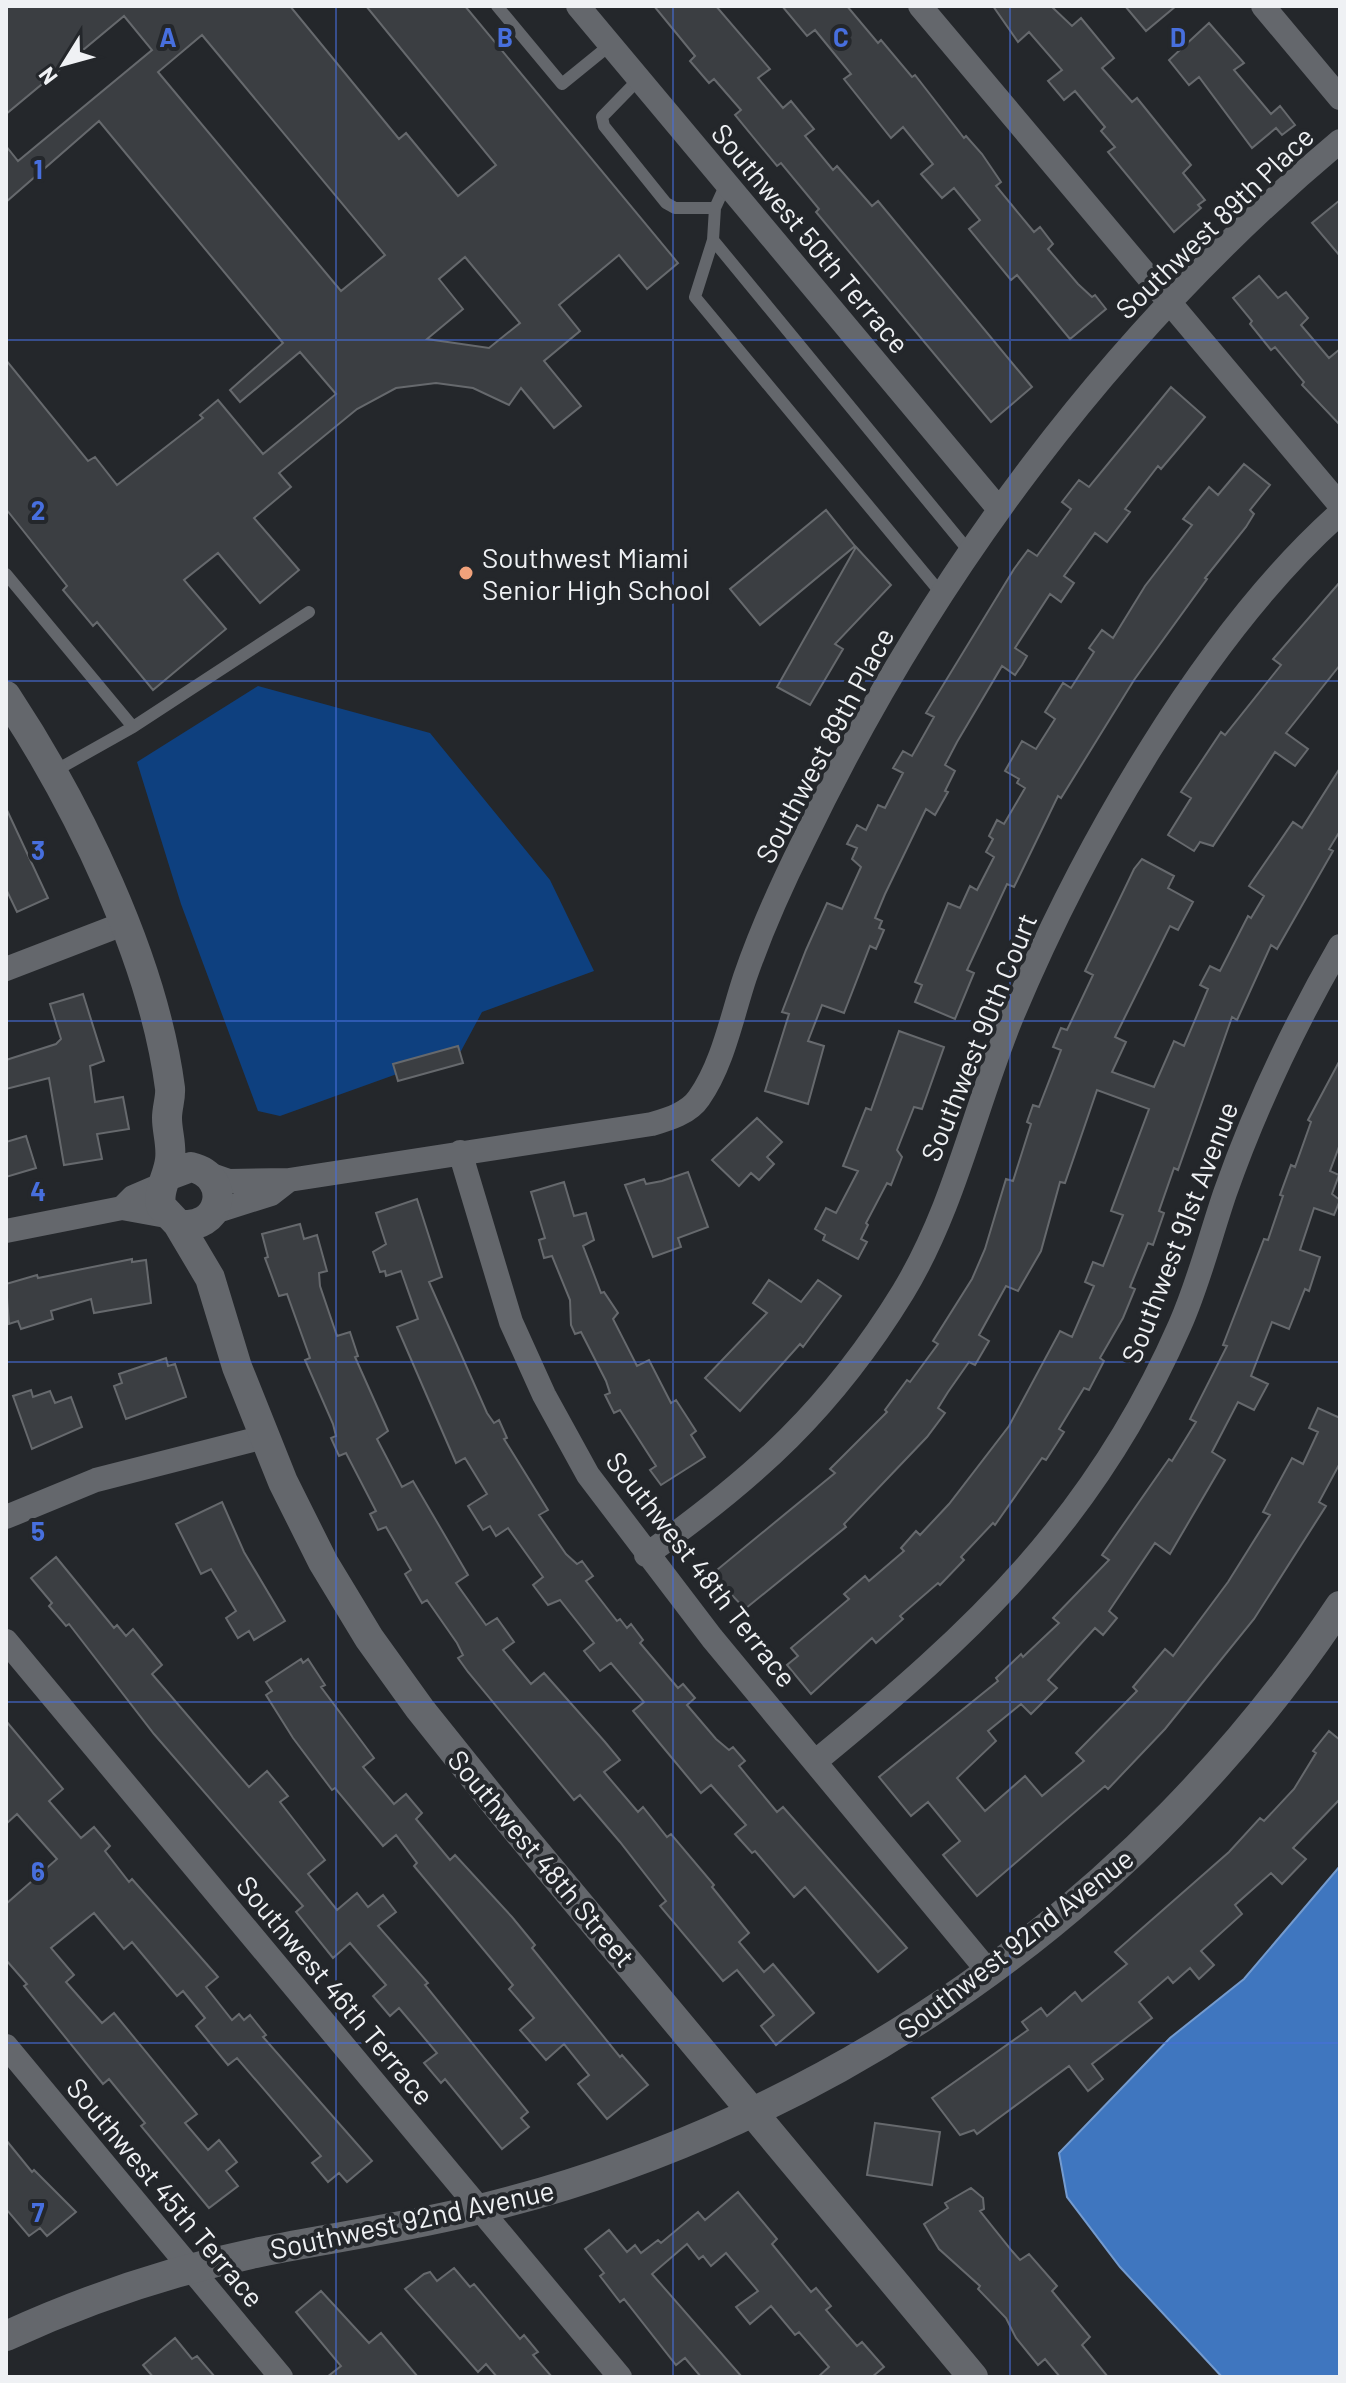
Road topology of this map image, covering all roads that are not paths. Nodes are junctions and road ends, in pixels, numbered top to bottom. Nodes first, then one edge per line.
1 (497, 6) edge
2 (578, 6) edge
3 (920, 6) edge
4 (1263, 6) edge
5 (610, 45) junction
6 (639, 79) junction
7 (1340, 98) edge
8 (1340, 141) edge
9 (726, 184) junction
10 (715, 208) junction
11 (713, 240) junction
12 (1170, 304) junction
13 (1340, 505) edge
14 (998, 508) junction
15 (1340, 513) edge
16 (968, 550) junction
17 (6, 574) edge
18 (940, 592) junction
19 (309, 612) dead end
20 (6, 696) edge
21 (133, 727) junction
22 (53, 772) junction
23 (123, 924) junction
24 (1340, 946) edge
25 (6, 969) edge
26 (171, 1092) junction
27 (460, 1152) junction
28 (204, 1171) junction
29 (164, 1180) junction
30 (289, 1180) junction
31 (122, 1208) junction
32 (212, 1215) junction
33 (172, 1220) junction
34 (6, 1231) edge
35 (210, 1278) junction
36 (264, 1437) junction
37 (6, 1517) edge
38 (646, 1555) junction
39 (1340, 1606) edge
40 (6, 1641) edge
41 (816, 1761) junction
42 (988, 1971) junction
43 (6, 2046) edge
44 (753, 2112) junction
45 (480, 2209) junction
46 (193, 2270) junction
47 (6, 2336) edge
48 (281, 2377) edge
49 (620, 2377) edge
50 (973, 2377) edge

1 - 5 lane
2 - 5 street, Southwest 50th Terrace
3 - 12 street
4 - 7 street
5 - 6 street, Southwest 50th Terrace
6 - 9 street, Southwest 50th Terrace
6 - 10 lane
8 - 12 street, Southwest 89th Place
9 - 10 lane
9 - 14 street, Southwest 50th Terrace
10 - 11 lane
11 - 16 lane
11 - 18 lane
12 - 13 street
12 - 14 street, Southwest 89th Place
14 - 16 street, Southwest 89th Place
15 - 38 street, Southwest 90th Court
16 - 18 street, Southwest 89th Place
17 - 21 lane
18 - 27 street, Southwest 89th Place
19 - 21 lane
20 - 22 street, Southwest 48th Street
21 - 22 lane
22 - 23 street, Southwest 48th Street
23 - 25 street
23 - 26 street, Southwest 48th Street
24 - 41 street, Southwest 91st Avenue
26 - 28 street, Southwest 48th Street
26 - 29 street, Southwest 48th Street
27 - 30 street, Southwest 89th Place
27 - 38 street, Southwest 48th Terrace
28 - 29 street
28 - 30 street, Southwest 89th Place
28 - 32 street, Southwest 48th Street
29 - 31 street
29 - 33 street, Southwest 48th Street
30 - 32 street, Southwest 89th Place
31 - 33 street
31 - 34 street
32 - 33 street
32 - 35 street, Southwest 48th Street
33 - 35 street, Southwest 48th Street
35 - 36 street, Southwest 48th Street
36 - 37 street
36 - 44 street, Southwest 48th Street
38 - 41 street, Southwest 48th Terrace
39 - 42 street, Southwest 92nd Avenue
40 - 45 street, Southwest 46th Terrace
41 - 42 street, Southwest 48th Terrace
42 - 44 street, Southwest 92nd Avenue
43 - 46 street, Southwest 45th Terrace
44 - 45 street, Southwest 92nd Avenue
44 - 50 street, Southwest 48th Street
45 - 46 street, Southwest 92nd Avenue
45 - 49 street, Southwest 46th Terrace
46 - 47 street, Southwest 92nd Avenue
46 - 48 street, Southwest 45th Terrace

